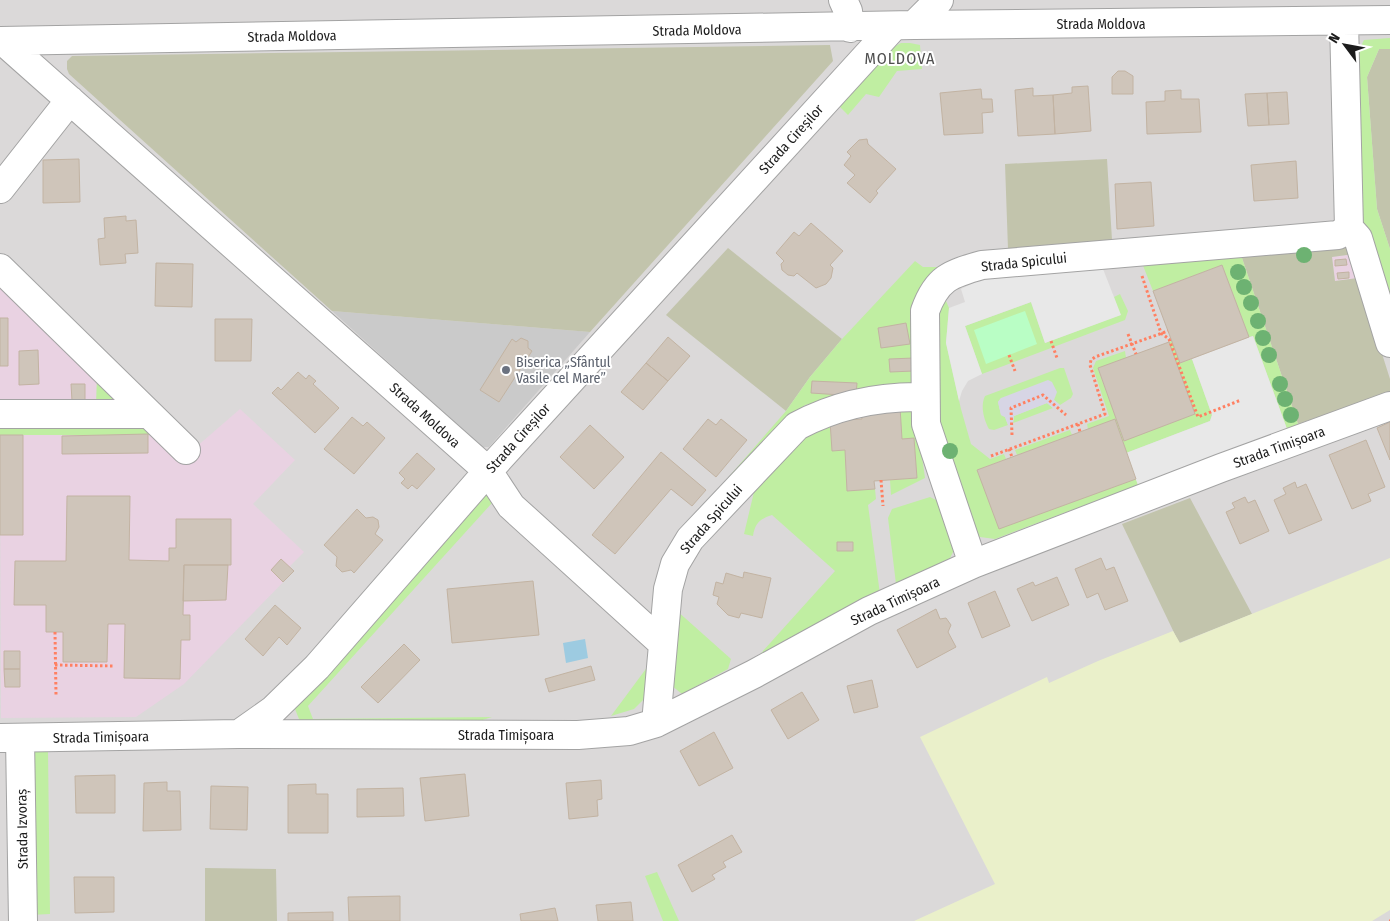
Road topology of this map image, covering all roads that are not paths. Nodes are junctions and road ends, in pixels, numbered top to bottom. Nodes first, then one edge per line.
1 (843, 0) edge
2 (939, 0) edge
3 (1328, 14) edge
4 (1390, 20) edge
5 (904, 26) junction
6 (850, 28) junction
7 (2, 41) edge
8 (70, 100) junction
9 (0, 189) edge
10 (1348, 228) junction
11 (0, 268) edge
12 (1390, 343) edge
13 (924, 397) junction
14 (1390, 406) edge
15 (0, 414) edge
16 (149, 414) junction
17 (186, 450) dead end
18 (488, 471) junction
19 (973, 564) junction
20 (662, 643) junction
21 (656, 723) junction
22 (239, 734) junction
23 (10, 738) edge
24 (23, 921) edge

1 - 6 street
2 - 5 street, Strada Cireșilor
3 - 4 street, Strada Moldova
3 - 5 street, Strada Moldova
3 - 10 street
5 - 6 street, Strada Moldova
5 - 18 street, Strada Cireșilor
6 - 7 street, Strada Moldova
7 - 8 street, Strada Moldova
8 - 9 street
8 - 18 street, Strada Moldova
10 - 12 street
10 - 13 street, Strada Spicului
11 - 16 street
13 - 19 street
13 - 20 street, Strada Spicului
14 - 19 street, Strada Timișoara
15 - 16 street
16 - 17 street
18 - 20 street, Strada Moldova
18 - 22 street, Strada Cireșilor
19 - 21 street, Strada Timișoara
20 - 21 street, Strada Spicului
21 - 22 street, Strada Timișoara
22 - 23 street, Strada Timișoara
23 - 24 street, Strada Izvoraș

